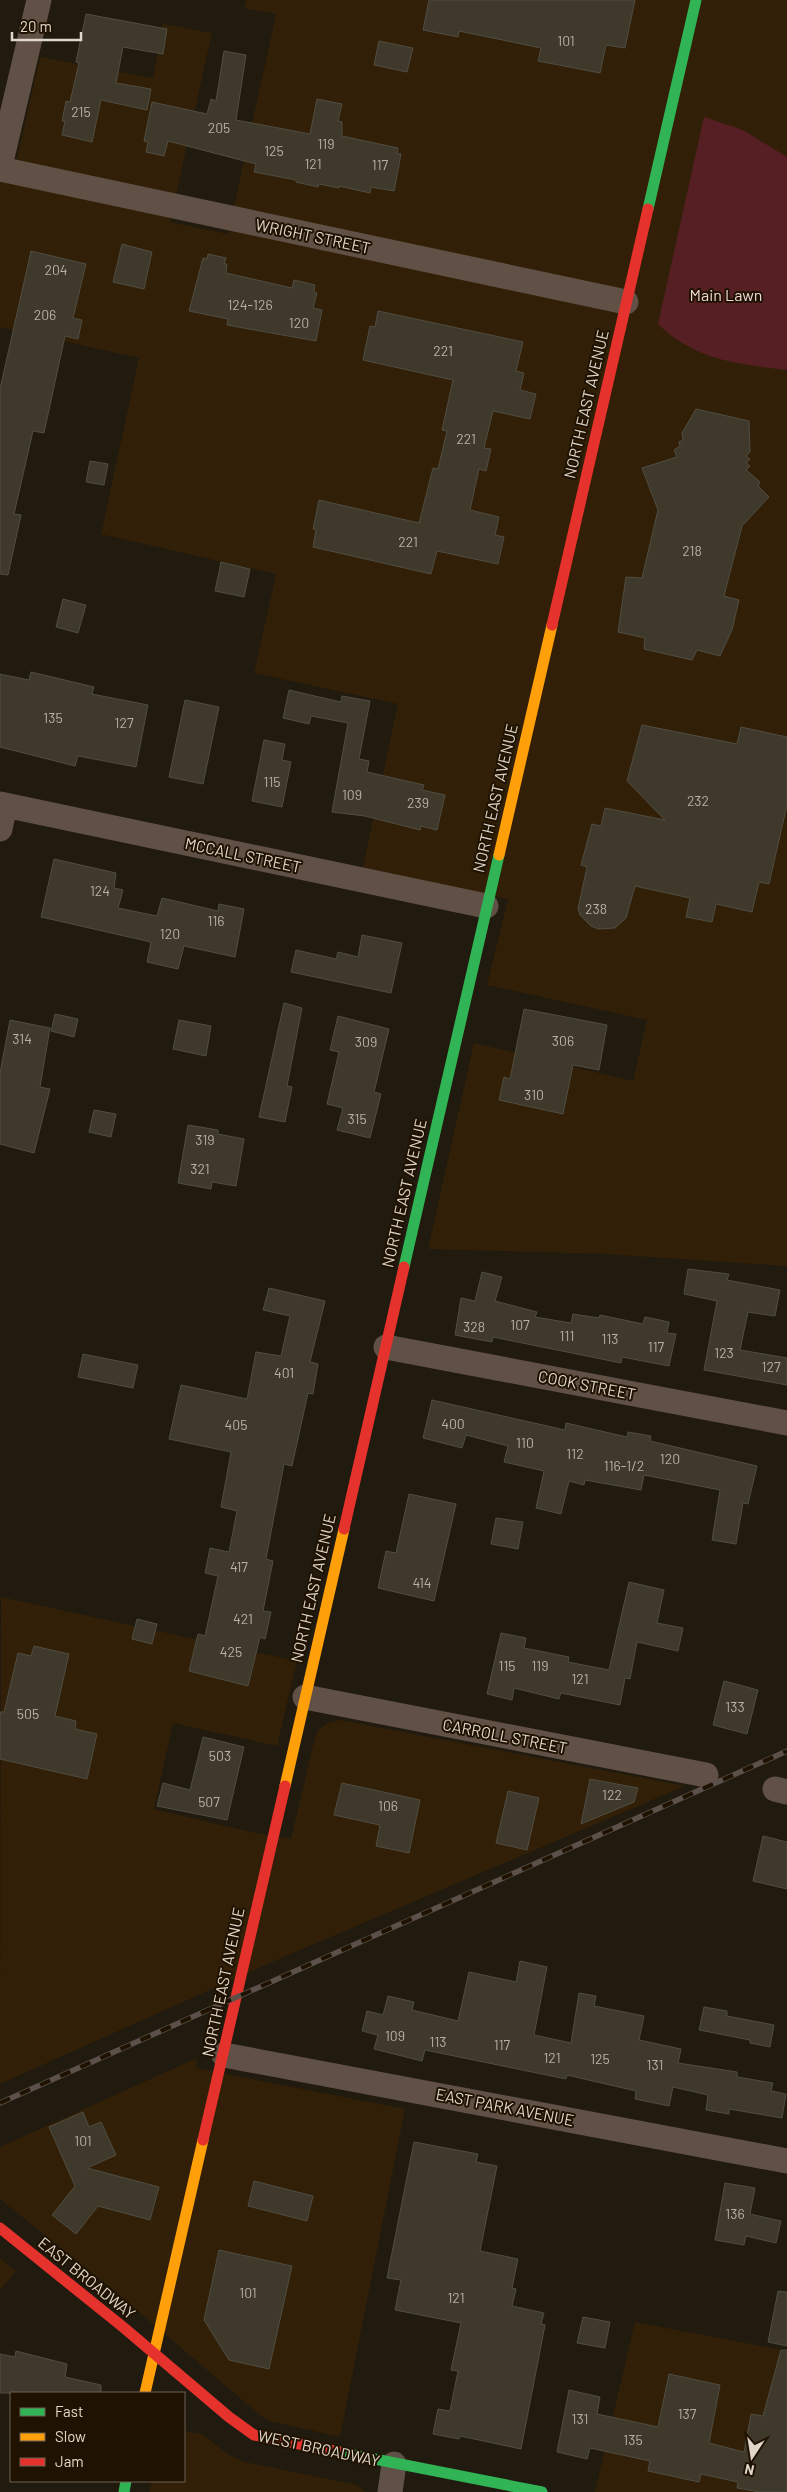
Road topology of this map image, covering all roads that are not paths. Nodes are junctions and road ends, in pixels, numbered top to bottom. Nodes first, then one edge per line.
1 (39, 0) edge
2 (696, 0) edge
3 (0, 167) edge
4 (626, 302) junction
5 (3, 804) edge
6 (0, 829) edge
7 (486, 906) junction
8 (386, 1347) junction
9 (787, 1424) edge
10 (305, 1697) junction
11 (706, 1775) dead end
12 (224, 2055) junction
13 (787, 2161) edge
14 (0, 2228) edge
15 (154, 2353) junction
16 (145, 2392) edge
17 (394, 2464) junction
18 (390, 2492) edge
19 (542, 2492) edge

1 - 3 street
2 - 4 main road, NORTH EAST AVENUE
3 - 4 street, WRIGHT STREET
4 - 7 main road, NORTH EAST AVENUE
5 - 6 street
5 - 7 street, MCCALL STREET
7 - 8 main road, NORTH EAST AVENUE
8 - 9 street, COOK STREET
8 - 10 main road, NORTH EAST AVENUE
10 - 11 street, CARROLL STREET
10 - 12 main road, NORTH EAST AVENUE
12 - 13 street, EAST PARK AVENUE
12 - 15 main road, NORTH EAST AVENUE
14 - 15 main road, EAST BROADWAY
15 - 16 main road, NORTH EAST AVENUE
15 - 17 main road, WEST BROADWAY
17 - 18 street, WEST BROADWAY
17 - 19 main road

